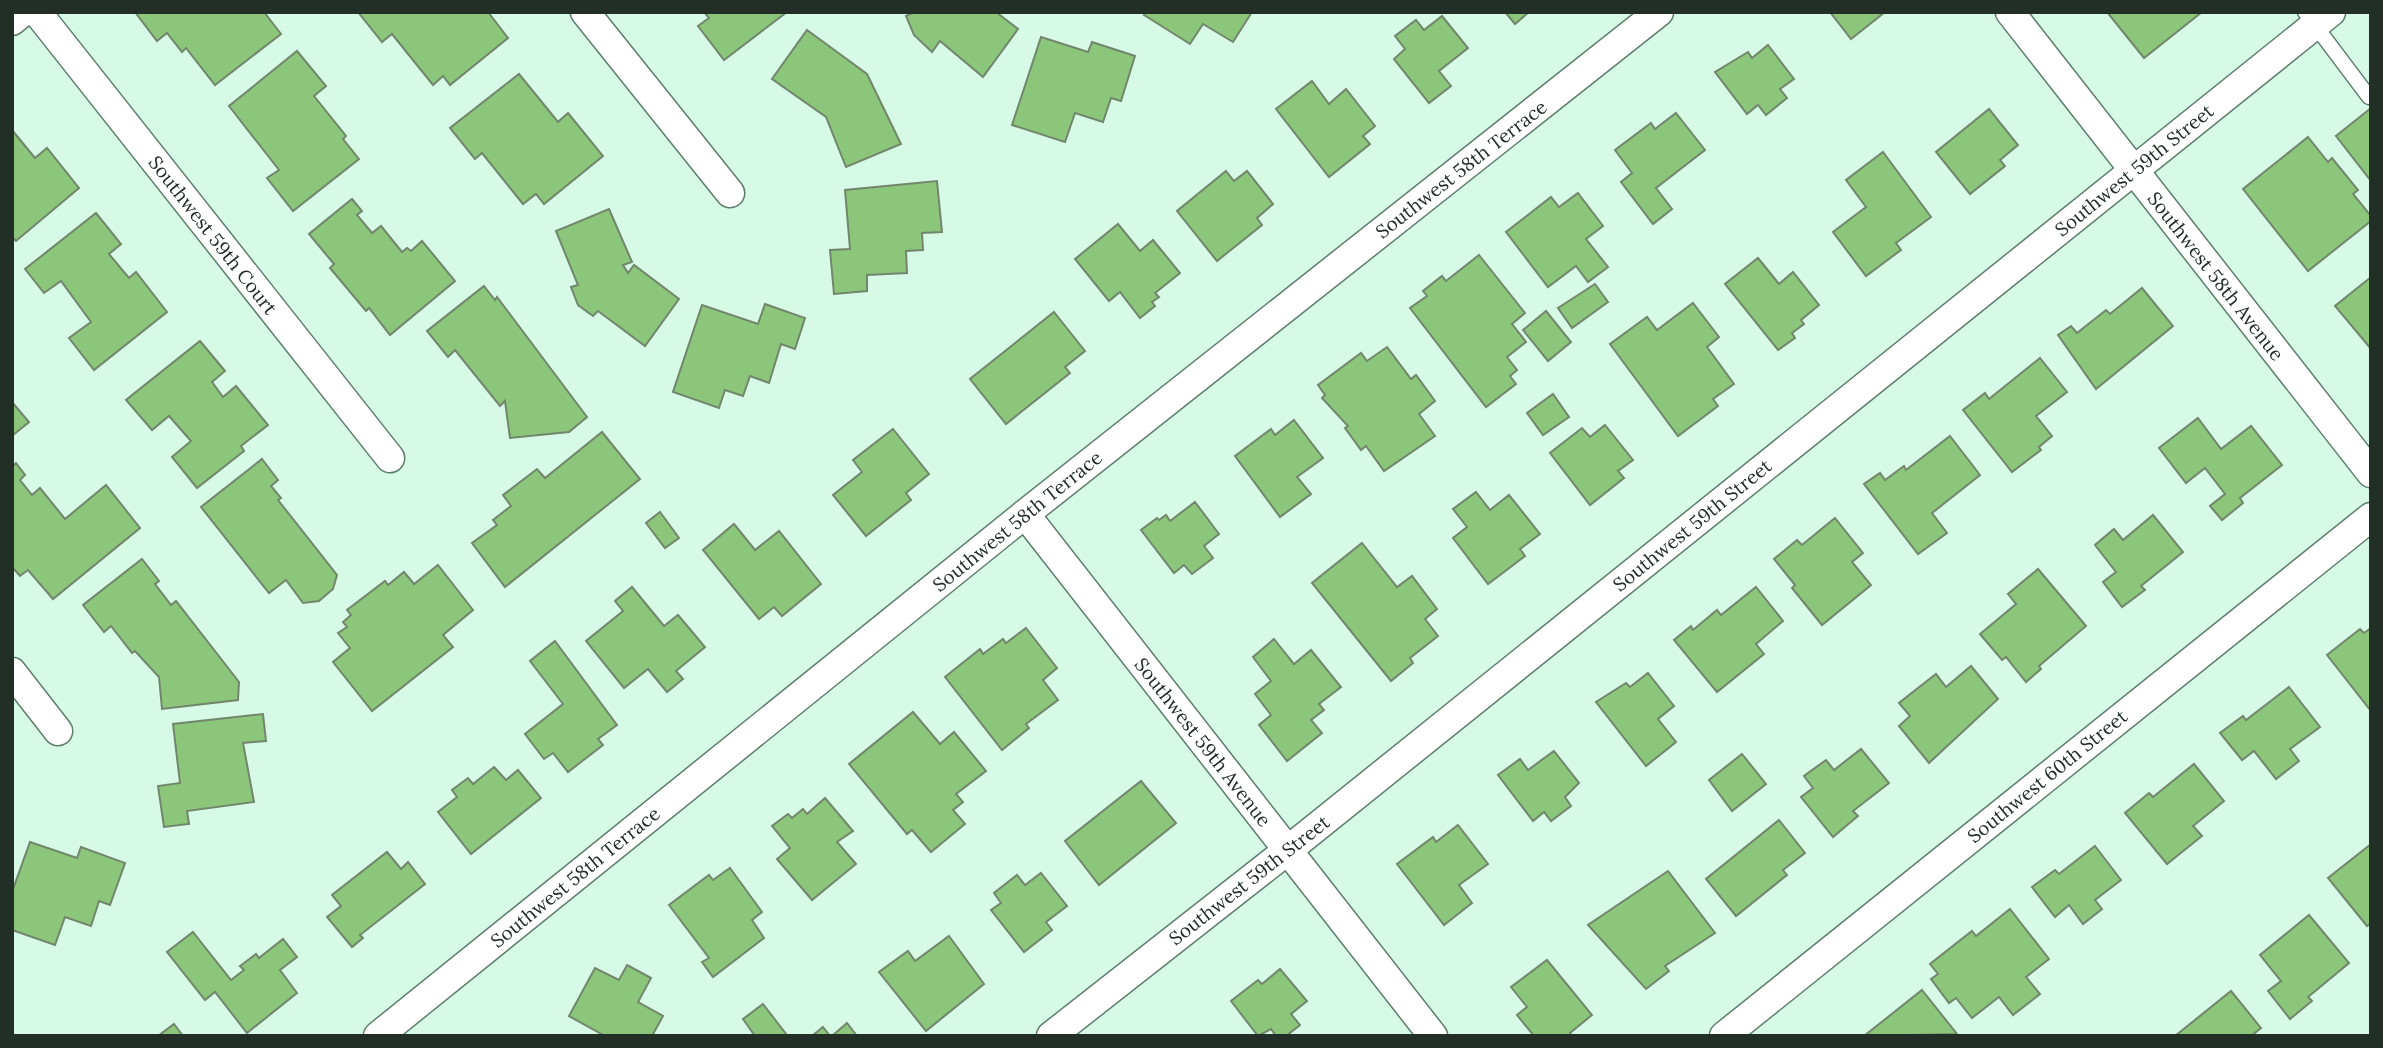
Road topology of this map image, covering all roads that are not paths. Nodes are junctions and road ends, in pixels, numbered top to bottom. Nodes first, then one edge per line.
1 (23, 12) edge
2 (37, 12) edge
3 (585, 12) edge
4 (1659, 12) edge
5 (2010, 12) edge
6 (2317, 17) edge
7 (12, 21) edge
8 (2369, 97) edge
9 (2134, 170) junction
10 (730, 193) dead end
11 (390, 458) dead end
12 (2371, 473) edge
13 (1025, 514) junction
14 (2371, 517) edge
15 (12, 672) edge
16 (58, 731) dead end
17 (1288, 850) junction
18 (378, 1036) edge
19 (1051, 1036) edge
20 (1433, 1036) edge
21 (1724, 1036) edge

1 - 7 street
2 - 11 street, Southwest 59th Court
3 - 10 street
4 - 13 street, Southwest 58th Terrace
5 - 9 street, Southwest 58th Avenue
6 - 8 lane
6 - 9 street, Southwest 59th Street
9 - 12 street, Southwest 58th Avenue
9 - 17 street, Southwest 59th Street
13 - 17 street, Southwest 59th Avenue
13 - 18 street, Southwest 58th Terrace
14 - 21 street, Southwest 60th Street
15 - 16 street
17 - 19 street, Southwest 59th Street
17 - 20 street, Southwest 59th Avenue

